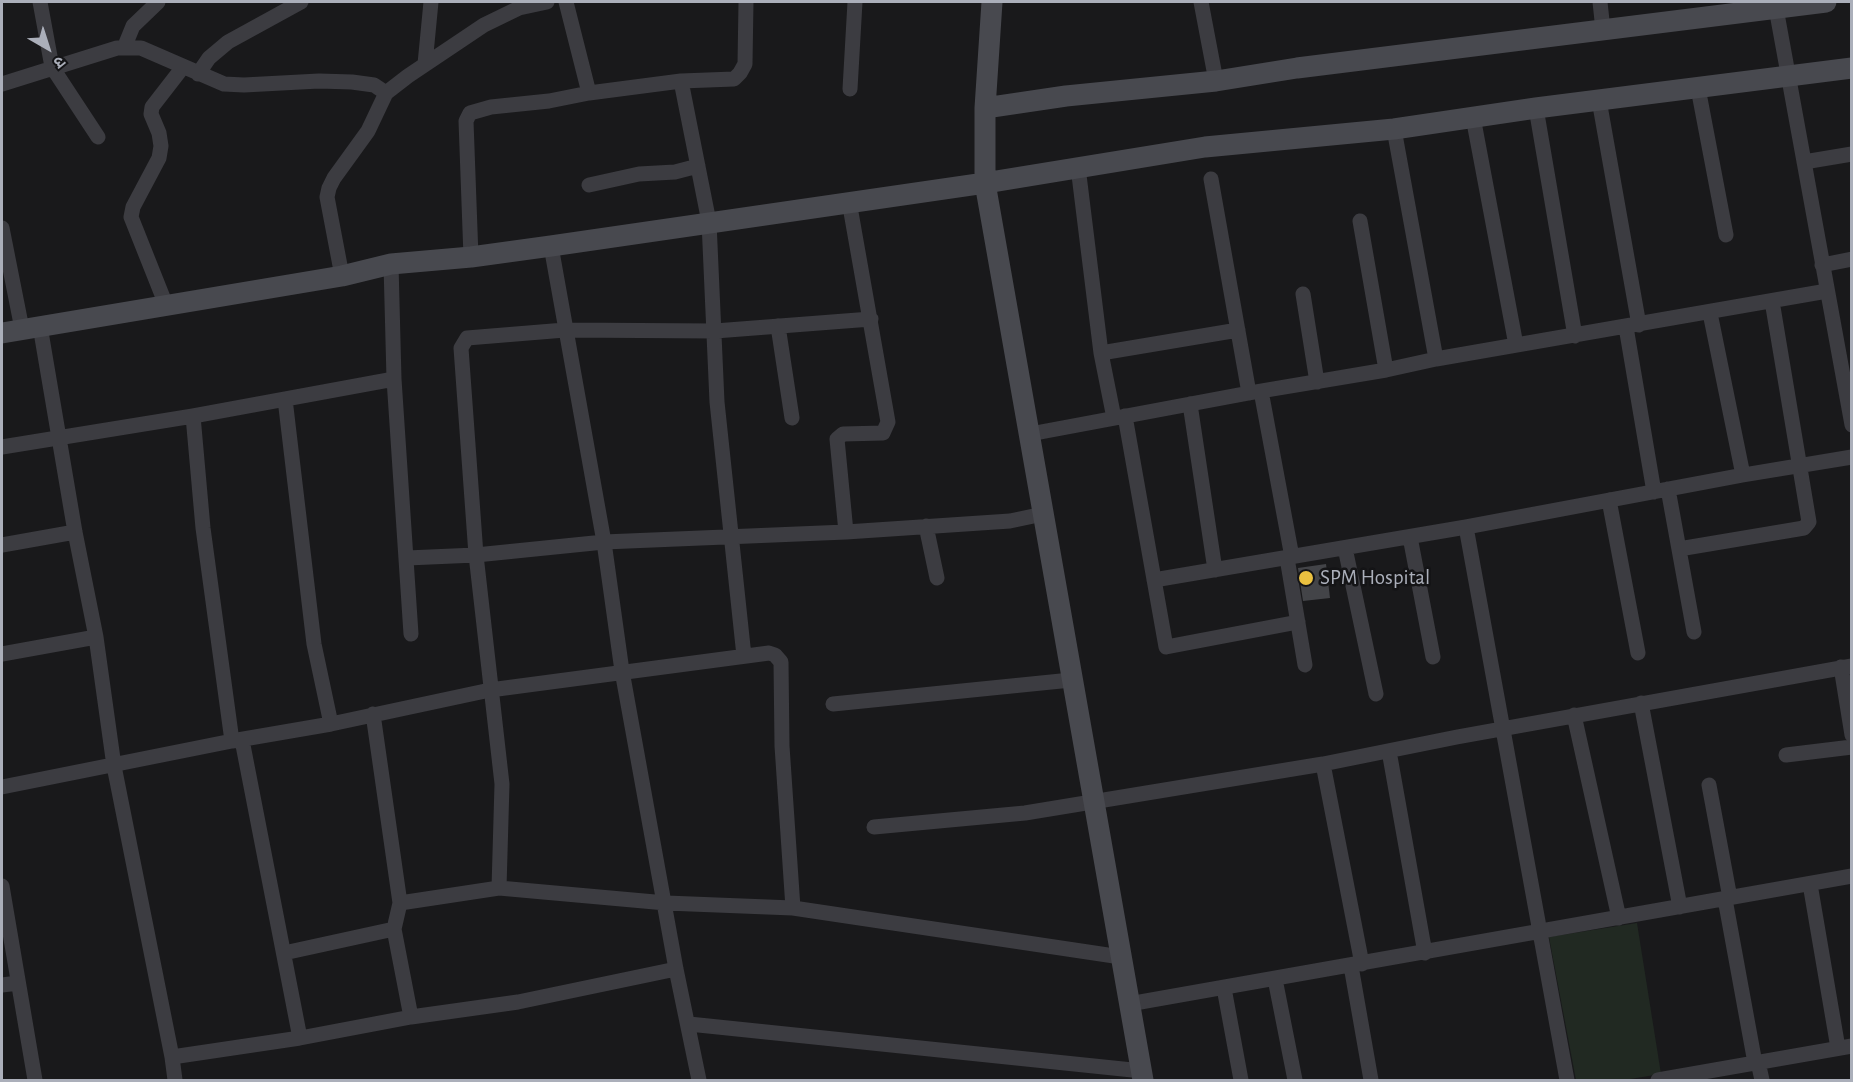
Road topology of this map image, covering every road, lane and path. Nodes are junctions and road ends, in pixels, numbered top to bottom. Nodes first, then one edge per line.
1 (40, 2) edge
2 (158, 2) edge
3 (301, 2) edge
4 (431, 2) edge
5 (547, 2) edge
6 (566, 2) edge
7 (746, 2) edge
8 (855, 2) edge
9 (992, 2) edge
10 (1201, 2) edge
11 (1600, 2) edge
12 (1826, 2) edge
13 (1776, 8) junction
14 (1603, 30) junction
15 (124, 48) junction
16 (426, 64) junction
17 (52, 67) junction
18 (183, 67) junction
19 (1851, 68) edge
20 (198, 74) junction
21 (1788, 77) junction
22 (681, 81) junction
23 (1216, 81) junction
24 (2, 84) edge
25 (1698, 88) junction
26 (850, 89) dead end
27 (386, 93) junction
28 (589, 93) junction
29 (1599, 100) junction
30 (985, 108) junction
31 (1536, 108) junction
32 (1473, 117) junction
33 (1394, 129) junction
34 (98, 137) dead end
35 (1851, 154) edge
36 (1804, 162) junction
37 (698, 166) junction
38 (1078, 167) junction
39 (1210, 179) dead end
40 (985, 183) junction
41 (589, 184) dead end
42 (849, 201) junction
43 (1360, 221) dead end
44 (710, 222) junction
45 (2, 228) edge
46 (1726, 235) dead end
47 (550, 246) junction
48 (471, 257) junction
49 (1851, 258) edge
50 (392, 264) junction
51 (1822, 265) junction
52 (342, 276) junction
53 (1827, 291) junction
54 (1303, 294) dead end
55 (1772, 301) junction
56 (166, 306) junction
57 (1710, 312) junction
58 (871, 319) junction
59 (778, 326) junction
60 (1632, 326) junction
61 (21, 330) edge
62 (565, 330) junction
63 (1238, 330) junction
64 (715, 331) junction
65 (1575, 336) junction
66 (1516, 345) junction
67 (1101, 353) junction
68 (1436, 358) junction
69 (1386, 370) junction
70 (394, 379) junction
71 (1317, 381) junction
72 (1255, 392) junction
73 (285, 399) junction
74 (1190, 404) junction
75 (193, 416) junction
76 (1120, 417) junction
77 (792, 418) dead end
78 (1851, 425) edge
79 (1030, 434) junction
80 (58, 437) junction
81 (2, 447) edge
82 (1851, 457) edge
83 (1799, 466) junction
84 (1743, 475) junction
85 (1661, 490) junction
86 (1609, 500) junction
87 (1043, 513) junction
88 (926, 526) junction
89 (1466, 527) junction
90 (75, 532) junction
91 (846, 532) junction
92 (732, 537) junction
93 (1410, 537) junction
94 (604, 542) junction
95 (2, 545) edge
96 (1346, 548) junction
97 (1679, 549) junction
98 (476, 555) junction
99 (407, 558) junction
100 (1289, 558) junction
101 (1215, 570) junction
102 (937, 578) dead end
103 (1154, 580) junction
104 (1298, 622) junction
105 (1694, 632) dead end
106 (411, 634) dead end
107 (96, 637) junction
108 (1638, 653) dead end
109 (2, 654) edge
110 (744, 656) junction
111 (1433, 657) dead end
112 (1305, 665) dead end
113 (1846, 666) edge
114 (622, 671) junction
115 (1071, 680) junction
116 (490, 690) junction
117 (1377, 694) dead end
118 (1641, 703) junction
119 (833, 704) dead end
120 (373, 714) junction
121 (1574, 715) junction
122 (331, 724) junction
123 (1504, 728) junction
124 (1851, 735) edge
125 (237, 741) junction
126 (1851, 747) edge
127 (1389, 751) junction
128 (1786, 755) dead end
129 (1323, 764) junction
130 (114, 766) junction
131 (1709, 785) dead end
132 (2, 788) edge
133 (1093, 801) junction
134 (874, 826) dead end
135 (1851, 876) edge
136 (1810, 884) junction
137 (2, 886) edge
138 (499, 888) junction
139 (1727, 899) junction
140 (400, 903) junction
141 (666, 903) junction
142 (1680, 907) junction
143 (793, 908) junction
144 (1619, 918) junction
145 (394, 929) junction
146 (1539, 933) junction
147 (284, 953) junction
148 (1425, 953) junction
149 (1121, 957) junction
150 (1356, 965) junction
151 (676, 969) junction
152 (1275, 979) junction
153 (18, 983) junction
154 (2, 986) edge
155 (1224, 988) junction
156 (1129, 1004) junction
157 (411, 1017) junction
158 (689, 1024) junction
159 (300, 1038) junction
160 (1845, 1047) edge
161 (172, 1057) junction
162 (1756, 1062) junction
163 (1143, 1076) edge
164 (1696, 1078) edge
165 (35, 1080) edge
166 (175, 1080) edge
167 (699, 1080) edge
168 (1241, 1080) edge
169 (1295, 1080) edge
170 (1371, 1080) edge
171 (1567, 1080) edge
172 (1658, 1080) edge
173 (1761, 1080) edge

1 - 17 street
2 - 15 street
3 - 20 street
4 - 16 street
5 - 16 street
6 - 28 street
7 - 22 street
8 - 26 street
9 - 30 street
10 - 23 street
11 - 14 street
12 - 13 street
13 - 14 street
13 - 21 street
14 - 23 street
15 - 17 street
15 - 18 street
16 - 27 street
17 - 24 street
17 - 34 street
18 - 20 street
18 - 56 street
19 - 21 street
20 - 27 street
21 - 25 street
21 - 36 street
22 - 28 street
22 - 37 street
23 - 30 street
25 - 29 street
25 - 46 street
27 - 52 street
28 - 48 street
29 - 31 street
29 - 60 street
30 - 40 street
31 - 32 street
31 - 65 street
32 - 33 street
32 - 66 street
33 - 38 street
33 - 68 street
35 - 36 street
36 - 51 street
37 - 41 street
37 - 44 street
38 - 40 street
38 - 67 street
39 - 63 street
40 - 42 street
40 - 79 street
42 - 44 street
42 - 58 street
43 - 69 street
44 - 47 street
44 - 64 street
45 - 61 street
47 - 48 street
47 - 62 street
48 - 50 street
49 - 51 street
50 - 52 street
50 - 70 street
51 - 53 street
52 - 56 street
53 - 55 street
53 - 78 street
54 - 71 street
55 - 57 street
55 - 83 street
56 - 61 street
57 - 60 street
57 - 84 street
58 - 59 street
58 - 91 street
59 - 64 street
59 - 77 street
60 - 65 street
60 - 85 street
61 - 80 street
62 - 64 street
62 - 94 street
62 - 98 street
63 - 67 street
63 - 72 street
64 - 92 street
65 - 66 street
66 - 68 street
67 - 76 street
68 - 69 street
69 - 71 street
70 - 73 street
70 - 99 street
71 - 72 street
72 - 74 street
72 - 100 street
73 - 75 street
73 - 122 street
74 - 76 street
74 - 101 street
75 - 80 street
75 - 125 street
76 - 79 street
76 - 103 street
79 - 87 street
80 - 81 street
80 - 90 street
82 - 83 street
83 - 84 street
83 - 97 street
84 - 85 street
85 - 86 street
85 - 97 street
86 - 89 street
86 - 108 street
87 - 88 street
87 - 115 street
88 - 91 street
88 - 102 street
89 - 93 street
89 - 123 street
90 - 95 street
90 - 107 street
91 - 92 street
92 - 94 street
92 - 110 street
93 - 96 street
93 - 111 street
94 - 98 street
94 - 114 street
96 - 100 street
96 - 117 street
97 - 105 street
98 - 99 street
98 - 116 street
99 - 106 street
100 - 101 street
100 - 104 street
101 - 103 street
103 - 104 street
104 - 112 street
107 - 109 street
107 - 130 street
110 - 114 street
110 - 143 street
113 - 118 street
113 - 124 street
114 - 116 street
114 - 141 street
115 - 119 street
115 - 133 street
116 - 120 street
116 - 138 street
118 - 121 street
118 - 142 street
120 - 122 street
120 - 140 street
121 - 123 street
121 - 144 street
122 - 125 street
123 - 127 street
123 - 146 street
125 - 130 street
125 - 147 street
126 - 128 street
127 - 129 street
127 - 148 street
129 - 133 street
129 - 150 street
130 - 132 street
130 - 161 street
131 - 139 street
133 - 134 street
133 - 149 street
135 - 136 street
136 - 139 street
136 - 160 street
137 - 153 street
138 - 140 street
138 - 141 street
139 - 142 street
139 - 162 street
140 - 145 street
141 - 143 street
141 - 151 street
142 - 144 street
143 - 149 street
144 - 146 street
145 - 147 street
145 - 157 street
146 - 148 street
146 - 171 street
147 - 159 street
148 - 150 street
149 - 156 street
150 - 152 street
150 - 170 street
151 - 157 street
151 - 158 street
152 - 155 street
152 - 169 street
153 - 154 street
153 - 165 street
155 - 156 street
155 - 168 street
156 - 163 street
157 - 159 street
158 - 163 street
158 - 167 street
159 - 161 street
160 - 162 street
161 - 166 street
162 - 164 street
162 - 173 street
164 - 172 street

